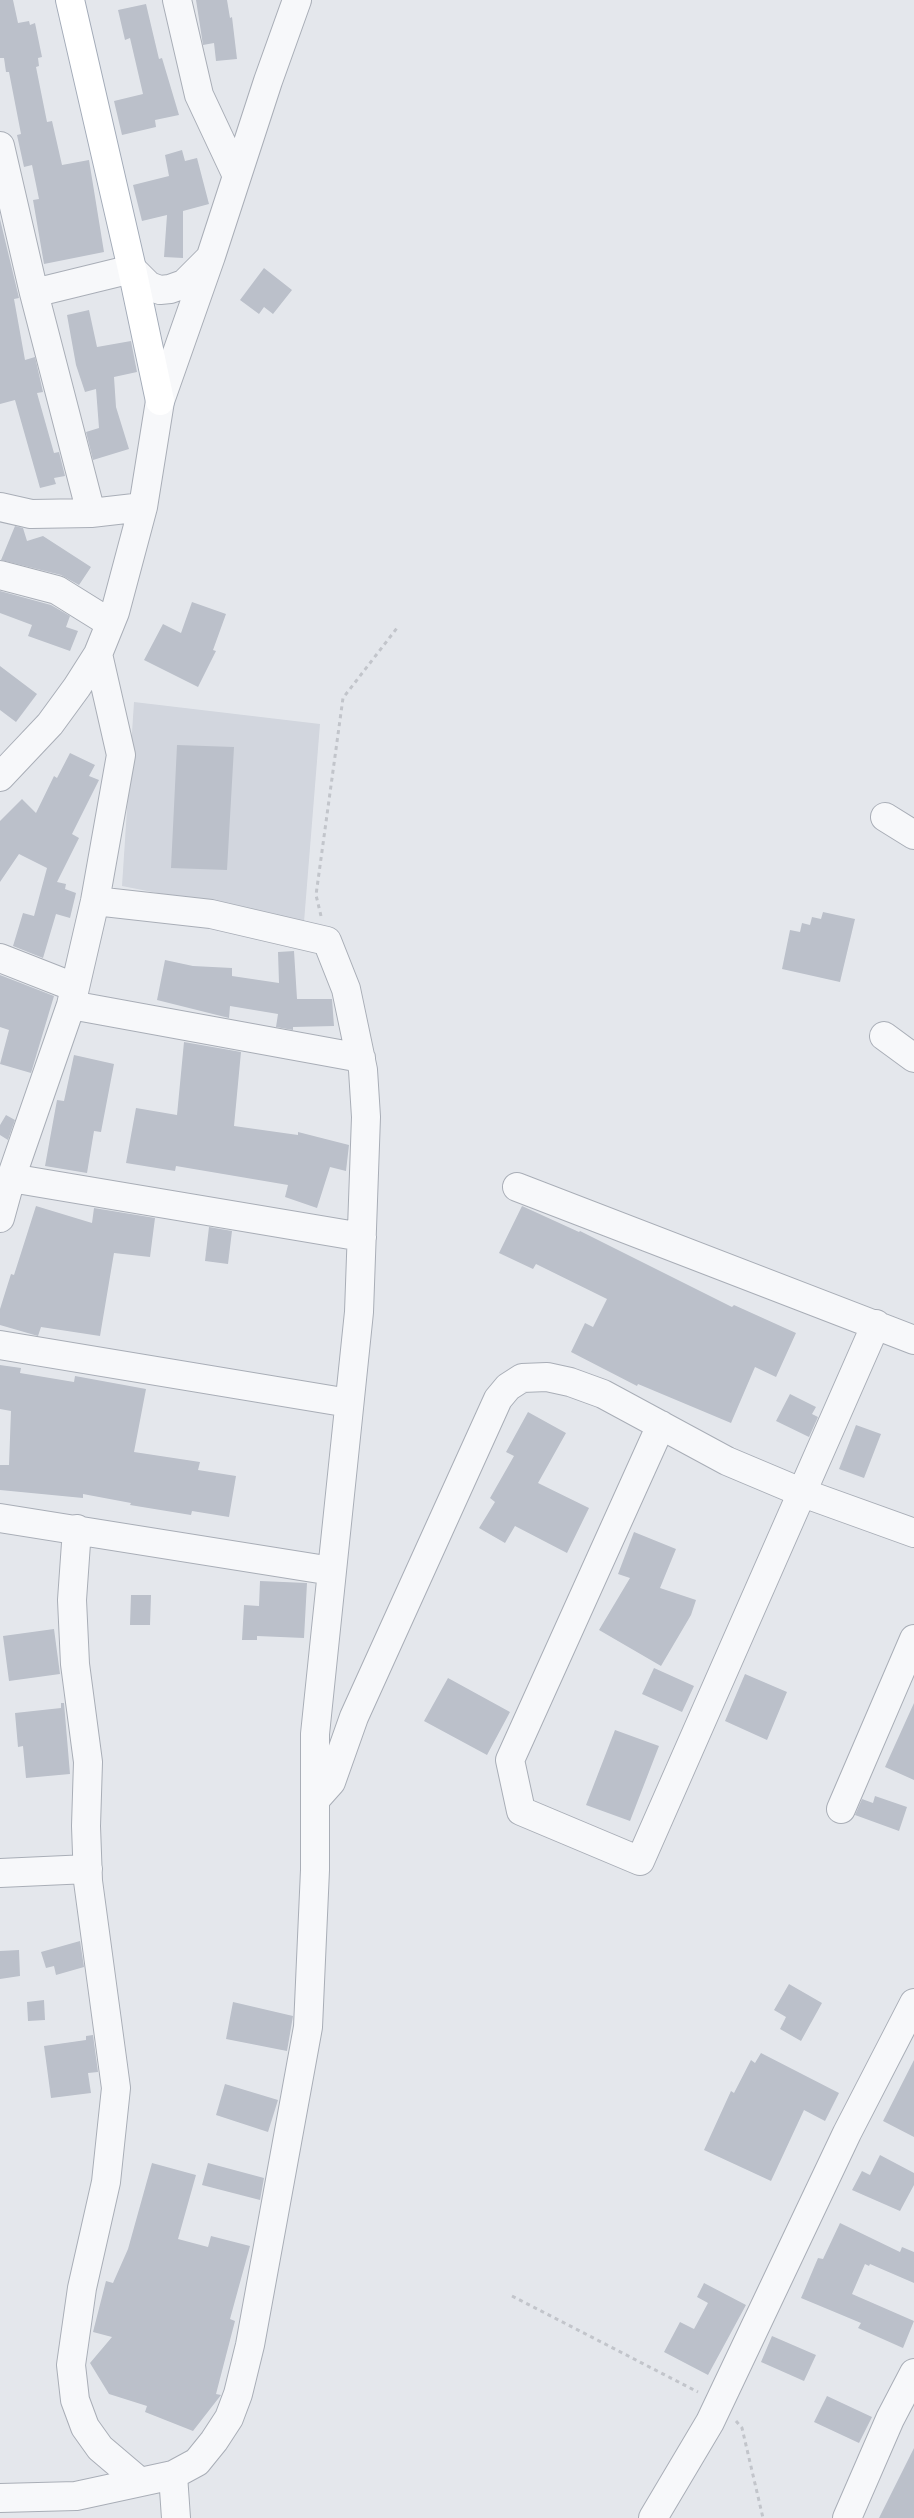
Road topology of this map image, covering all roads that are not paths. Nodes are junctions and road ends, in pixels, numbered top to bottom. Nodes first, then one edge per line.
1 (70, 0) edge
2 (177, 0) edge
3 (297, 0) edge
4 (0, 146) edge
5 (237, 176) junction
6 (211, 256) junction
7 (132, 269) junction
8 (34, 293) junction
9 (160, 401) junction
10 (0, 507) edge
11 (143, 507) junction
12 (91, 513) junction
13 (0, 575) edge
14 (110, 623) junction
15 (98, 654) junction
16 (4, 767) edge
17 (885, 817) dead end
18 (914, 835) edge
19 (95, 901) junction
20 (0, 958) edge
21 (72, 996) junction
22 (884, 1036) dead end
23 (361, 1058) junction
24 (914, 1058) edge
25 (9, 1165) edge
26 (517, 1187) dead end
27 (0, 1218) edge
28 (362, 1237) junction
29 (876, 1324) junction
30 (914, 1340) edge
31 (0, 1345) edge
32 (350, 1402) junction
33 (660, 1425) junction
34 (803, 1493) junction
35 (0, 1518) edge
36 (77, 1529) junction
37 (914, 1534) edge
38 (332, 1571) junction
39 (914, 1639) edge
40 (315, 1800) junction
41 (841, 1809) dead end
42 (88, 1870) junction
43 (0, 1873) edge
44 (914, 2003) edge
45 (914, 2373) edge
46 (173, 2475) junction
47 (140, 2482) junction
48 (0, 2498) edge
49 (176, 2518) edge
50 (653, 2518) edge
51 (847, 2518) edge

1 - 7 main road
2 - 5 street
3 - 5 street
4 - 8 street
5 - 6 street
6 - 7 street
6 - 9 street
7 - 8 street
7 - 9 main road
8 - 12 street
9 - 11 street
10 - 12 street
11 - 12 street
11 - 14 street
13 - 14 street
14 - 15 street
15 - 16 street
15 - 19 street
17 - 18 street
19 - 21 street
19 - 23 street
20 - 21 street
21 - 23 street
21 - 25 street
22 - 24 street
23 - 28 street
25 - 27 street
25 - 28 street
26 - 29 street
28 - 32 street
29 - 30 street
29 - 34 street
31 - 32 street
32 - 38 street
33 - 34 street
33 - 34 street
33 - 40 street
34 - 37 street
35 - 36 street
36 - 38 street
36 - 42 street
38 - 40 street
39 - 41 street
40 - 46 street
42 - 43 street
42 - 47 street
44 - 50 street
45 - 51 street
46 - 47 street
46 - 49 street
47 - 48 street

